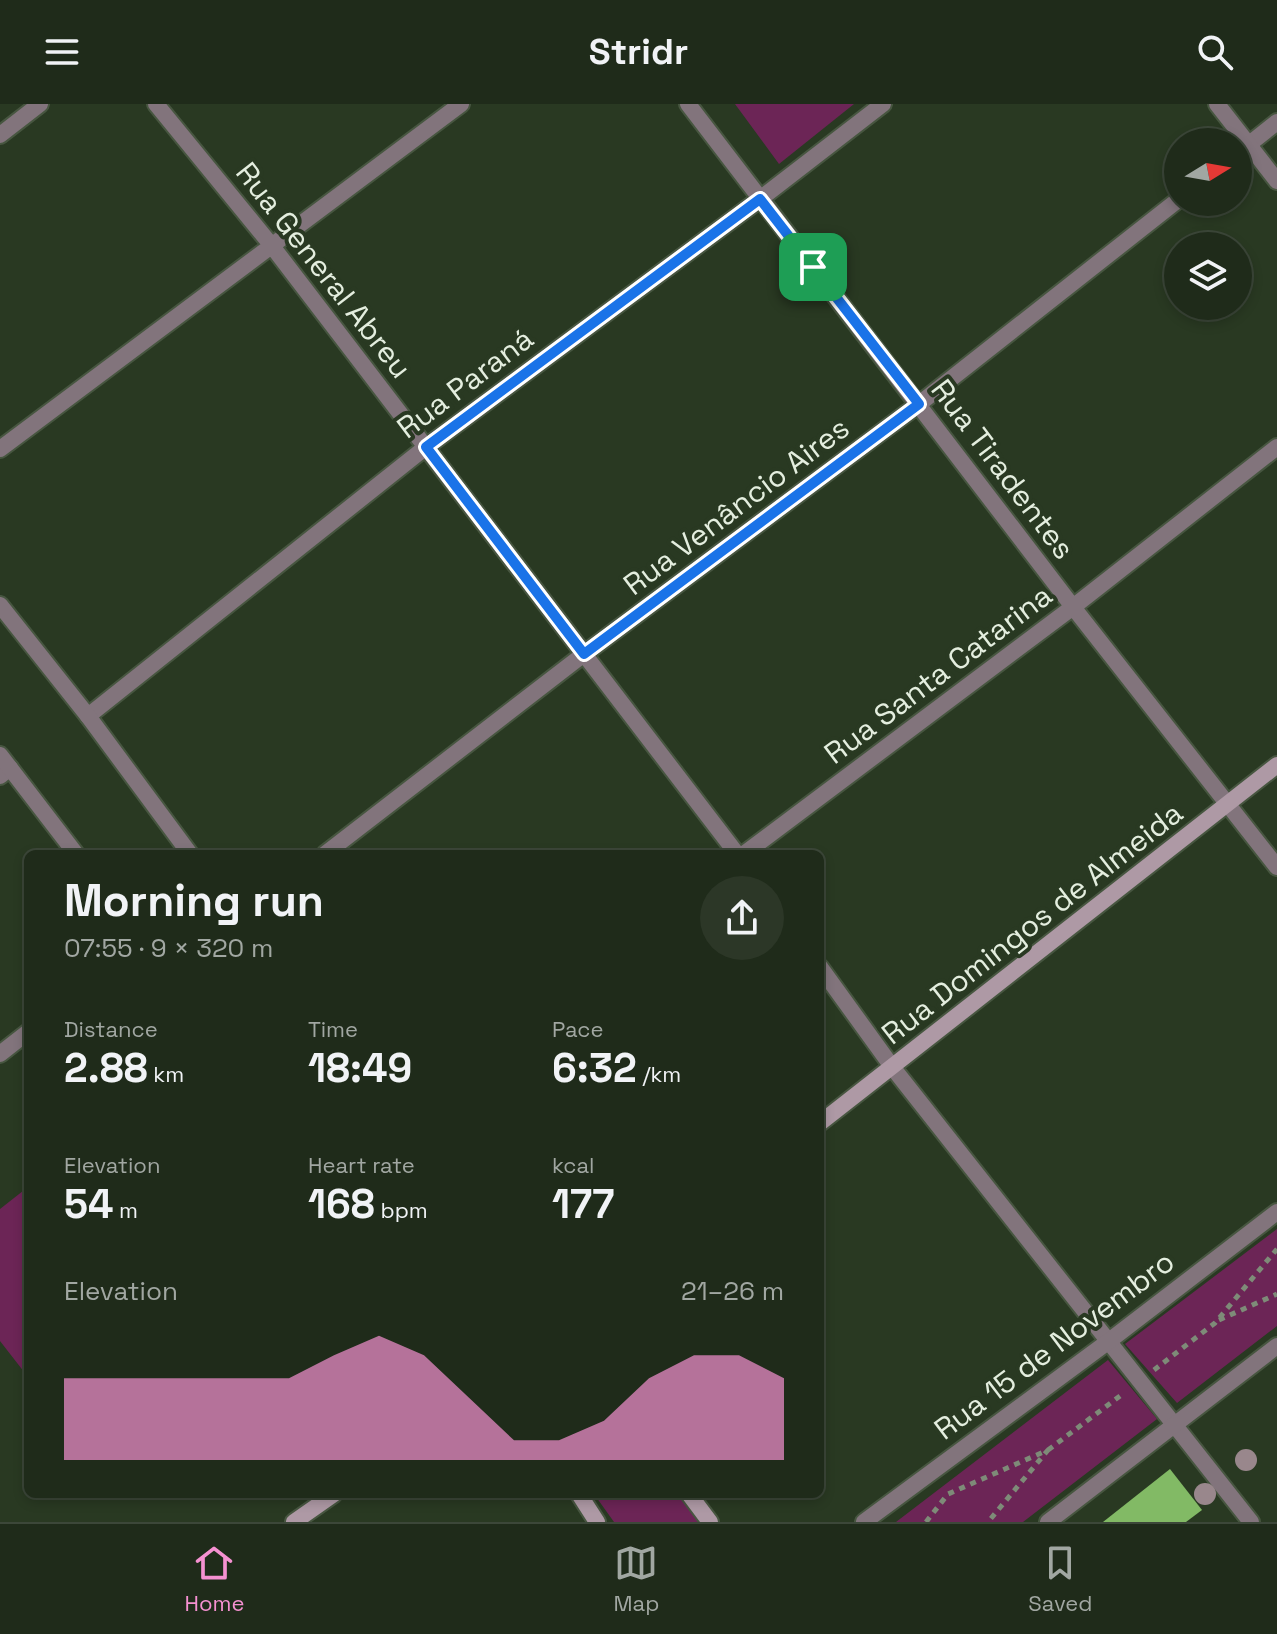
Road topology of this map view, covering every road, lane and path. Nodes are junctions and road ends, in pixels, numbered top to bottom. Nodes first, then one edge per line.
1 (40, 104) edge
2 (156, 104) edge
3 (461, 104) edge
4 (688, 104) edge
5 (883, 104) edge
6 (1217, 104) edge
7 (1277, 122) edge
8 (1231, 128) edge
9 (0, 135) edge
10 (1252, 141) edge
11 (1252, 157) edge
12 (1277, 181) edge
13 (760, 199) junction
14 (1164, 211) edge
15 (272, 246) junction
16 (919, 404) junction
17 (426, 447) junction
18 (1277, 447) edge
19 (0, 449) edge
20 (0, 605) edge
21 (1073, 607) junction
22 (584, 654) junction
23 (88, 716) junction
24 (1277, 765) edge
25 (3, 766) edge
26 (1226, 804) junction
27 (73, 850) edge
28 (187, 850) edge
29 (330, 850) edge
30 (734, 850) edge
31 (749, 850) edge
32 (1277, 867) edge
33 (824, 973) edge
34 (24, 1035) edge
35 (0, 1054) edge
36 (893, 1068) junction
37 (824, 1120) edge
38 (1277, 1212) edge
39 (1277, 1249) edge
40 (1277, 1294) edge
41 (1109, 1341) junction
42 (1277, 1346) edge
43 (1174, 1425) junction
44 (328, 1498) edge
45 (582, 1498) edge
46 (692, 1498) edge
47 (294, 1522) edge
48 (597, 1522) edge
49 (710, 1522) edge
50 (864, 1522) edge
51 (926, 1522) edge
52 (988, 1522) edge
53 (1048, 1522) edge
54 (1251, 1522) edge

1 - 9 street
2 - 15 street, Rua General Abreu
3 - 15 street
4 - 13 street, Rua Tiradentes
5 - 13 street, Rua Paraná
6 - 8 street
7 - 10 street
11 - 12 street
13 - 16 street, Rua Tiradentes
13 - 17 street, Rua Paraná
14 - 16 street, Rua Venâncio Aires
15 - 17 street, Rua General Abreu
15 - 19 street
16 - 21 street, Rua Tiradentes
16 - 22 street, Rua Venâncio Aires
17 - 22 street, Rua General Abreu
17 - 23 street, Rua Paraná
18 - 21 street, Rua Santa Catarina
20 - 23 street
21 - 26 street, Rua Tiradentes
21 - 31 street, Rua Santa Catarina
22 - 29 street, Rua Venâncio Aires
22 - 30 street, Rua General Abreu
23 - 28 street
24 - 26 main road, Rua Domingos de Almeida
25 - 27 street
26 - 32 street, Rua Tiradentes
26 - 36 main road, Rua Domingos de Almeida
33 - 36 street
34 - 35 street
36 - 37 main road, Rua Domingos de Almeida
36 - 41 street
38 - 41 street, Rua 15 de Novembro
39 - 40 path
41 - 43 street
41 - 50 street, Rua 15 de Novembro
42 - 43 street
43 - 53 street
43 - 54 street
44 - 47 main road
45 - 48 main road
46 - 49 main road
51 - 52 path

